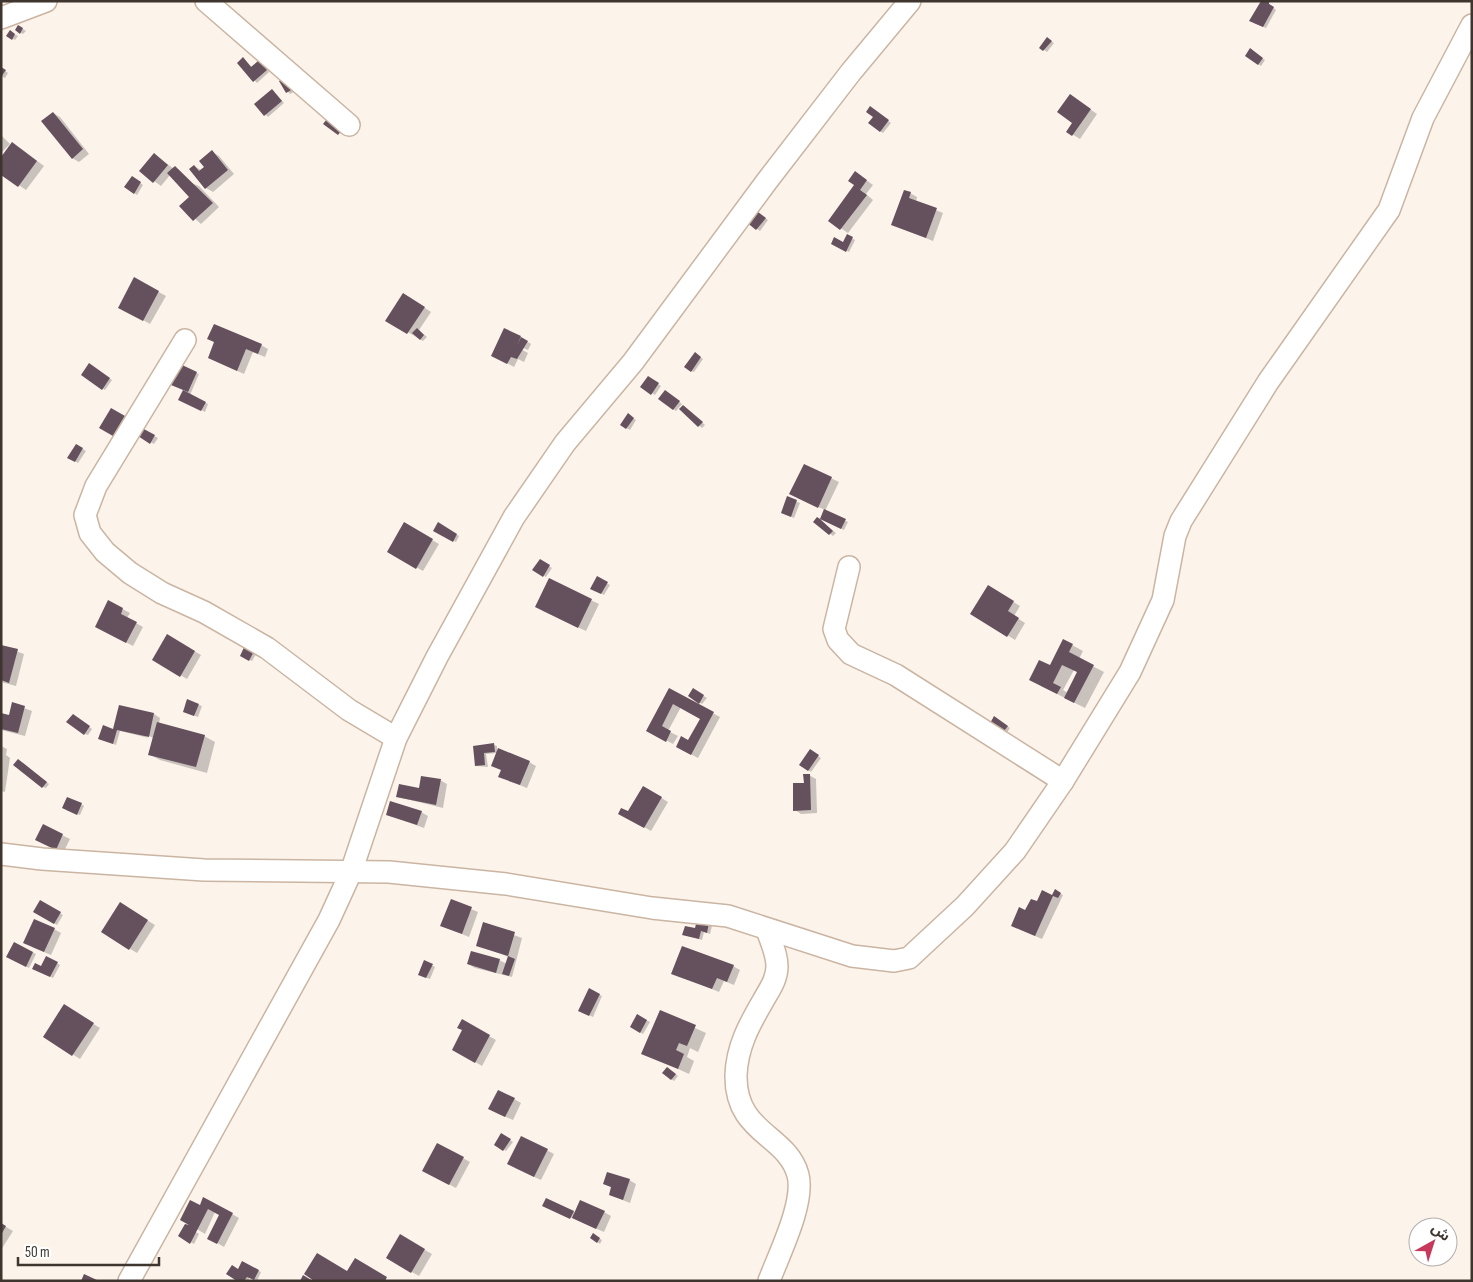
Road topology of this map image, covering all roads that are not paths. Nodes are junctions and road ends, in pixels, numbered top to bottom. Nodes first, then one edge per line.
1 (46, 1) edge
2 (206, 1) edge
3 (910, 1) edge
4 (1, 18) edge
5 (1472, 25) edge
6 (349, 125) dead end
7 (185, 340) dead end
8 (849, 567) dead end
9 (396, 738) junction
10 (1063, 781) junction
11 (1, 854) edge
12 (351, 872) junction
13 (767, 930) junction
14 (129, 1281) edge
15 (769, 1281) edge

1 - 4 street
2 - 6 street
3 - 9 street
5 - 10 street
7 - 9 street
8 - 10 street
9 - 12 street
10 - 13 street
11 - 12 street
12 - 13 street
12 - 14 street
13 - 15 street

